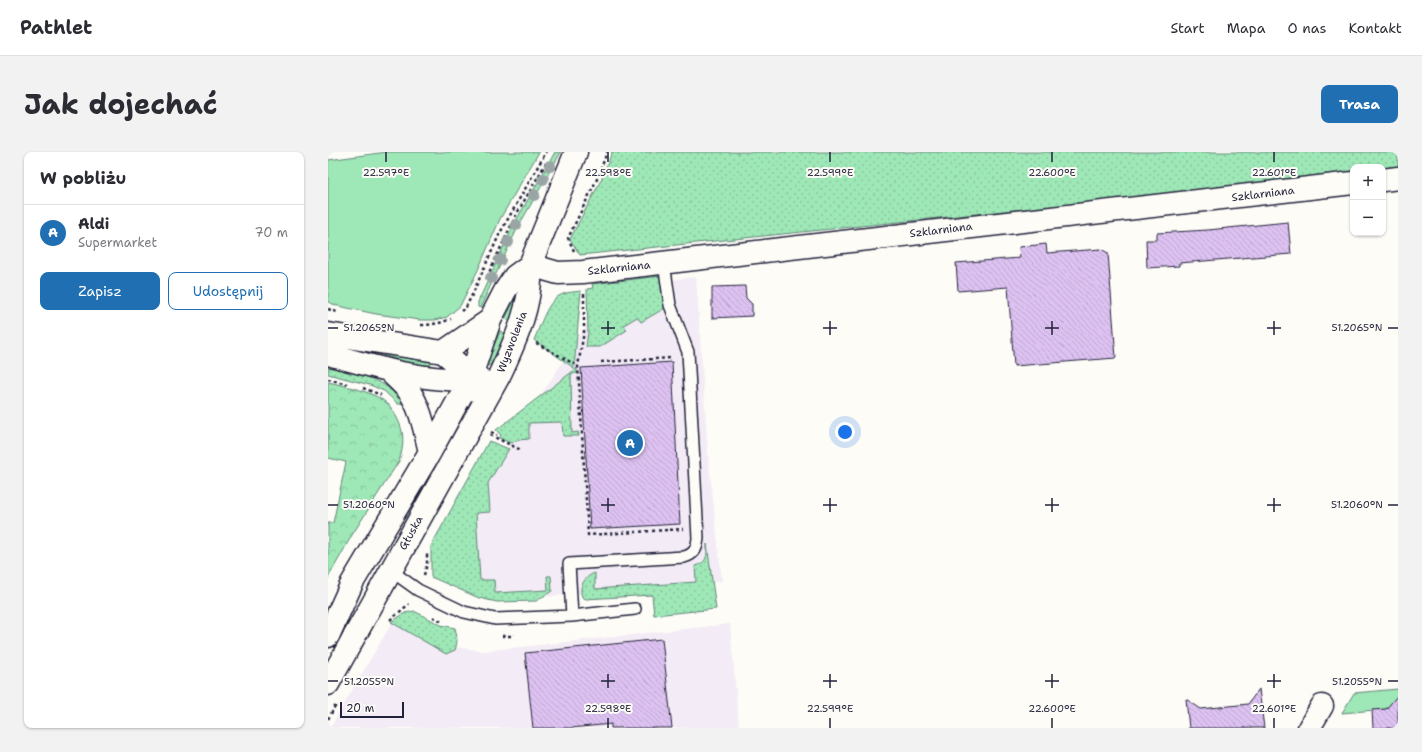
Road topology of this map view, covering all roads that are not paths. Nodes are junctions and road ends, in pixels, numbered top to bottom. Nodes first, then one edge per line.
1 (576, 152) edge
2 (1398, 178) edge
3 (1386, 180) edge
4 (1350, 183) edge
5 (664, 263) junction
6 (530, 265) junction
7 (490, 320) junction
8 (328, 334) edge
9 (443, 352) junction
10 (328, 354) edge
11 (389, 371) junction
12 (499, 376) junction
13 (470, 380) junction
14 (478, 414) junction
15 (430, 452) junction
16 (390, 570) junction
17 (635, 609) dead end
18 (572, 616) junction
19 (328, 636) edge
20 (328, 684) edge
21 (1322, 706) dead end
22 (1309, 728) edge

1 - 6 street, Wyzwolenia
2 - 3 street
4 - 5 street, Szklarniana
5 - 6 street, Szklarniana
5 - 18 lane
6 - 7 street
6 - 12 street, Wyzwolenia
7 - 9 street
7 - 13 street
8 - 9 street
9 - 13 street
10 - 11 street
11 - 13 street
11 - 15 street
12 - 13 street
12 - 14 street, Wyzwolenia
13 - 14 street
13 - 15 street
14 - 16 street, Głuska
15 - 19 street
16 - 18 lane
16 - 20 street, Głuska
17 - 18 lane
21 - 22 street

